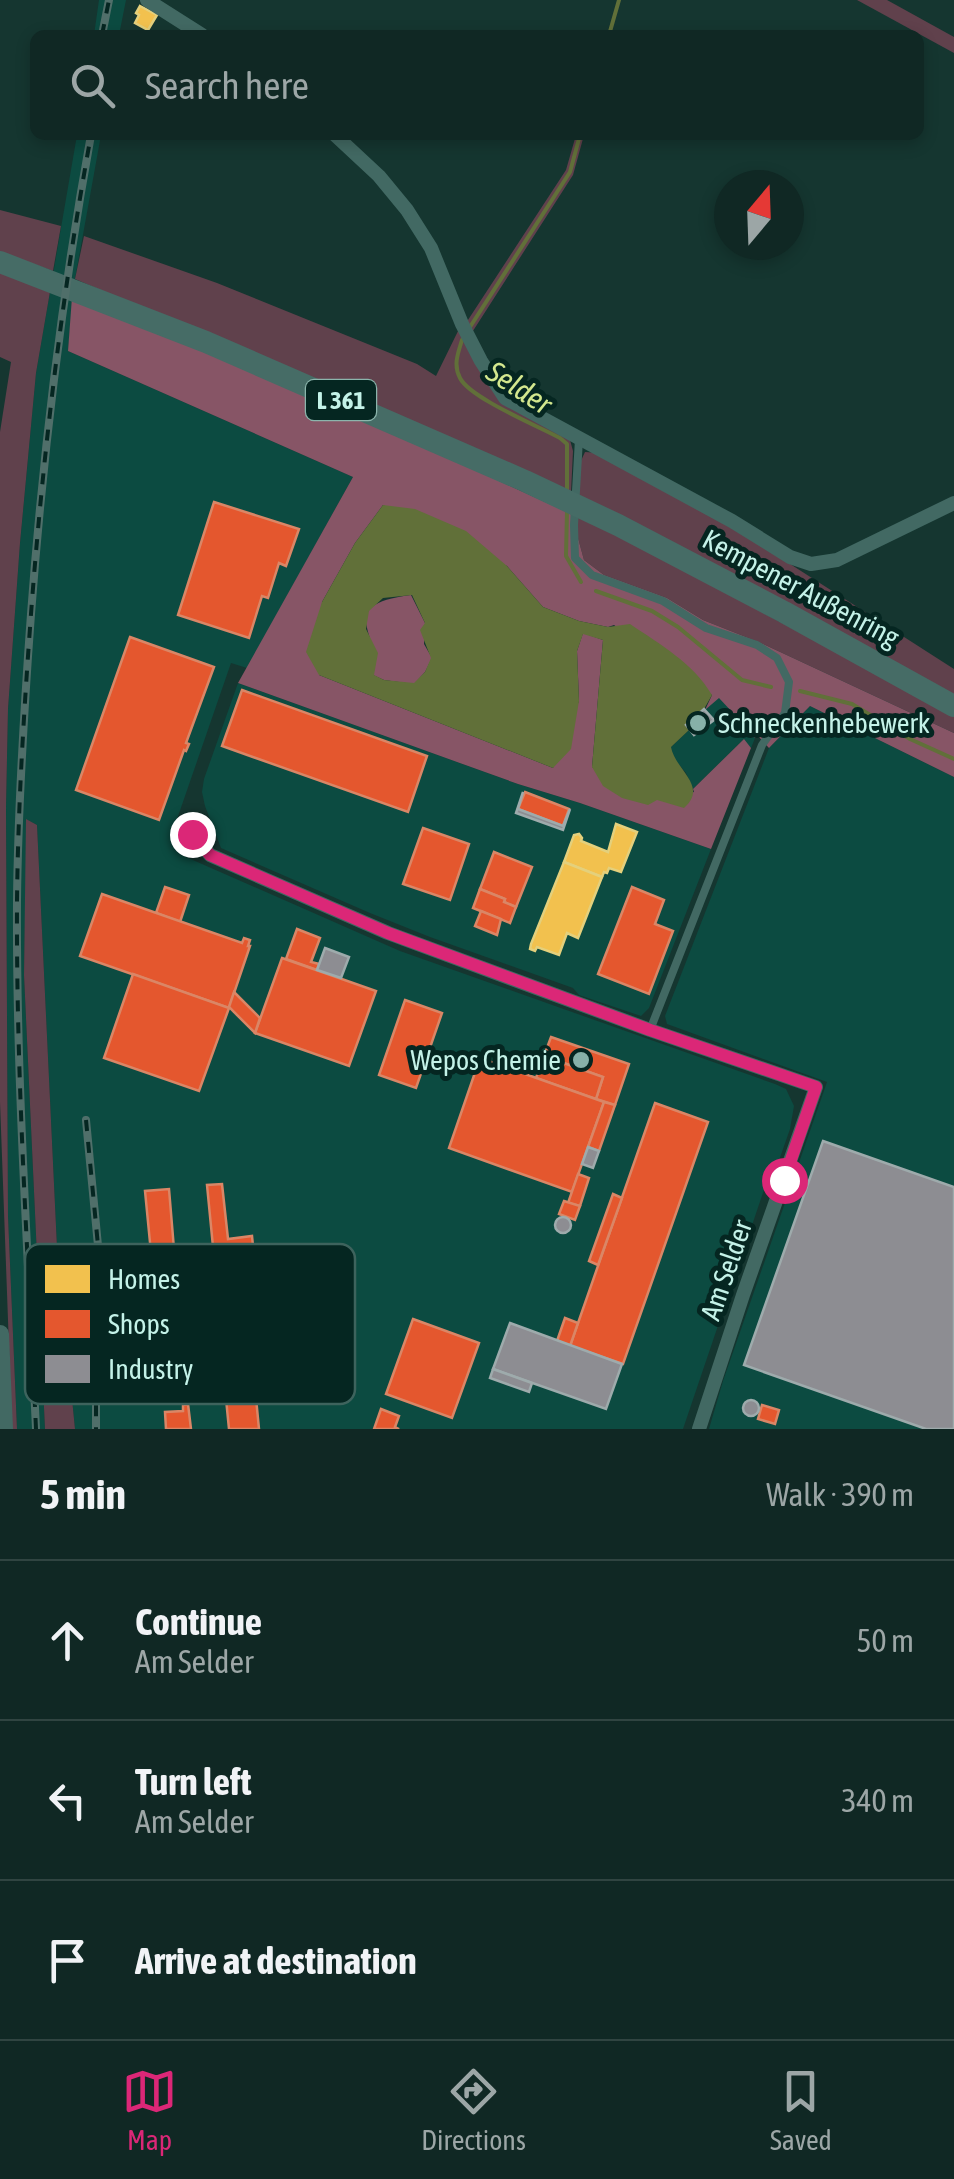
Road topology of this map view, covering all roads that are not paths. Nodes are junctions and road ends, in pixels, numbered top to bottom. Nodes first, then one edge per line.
1 (148, 0) edge
2 (194, 30) edge
3 (340, 140) edge
4 (0, 262) edge
5 (578, 438) junction
6 (954, 503) edge
7 (954, 706) edge
8 (192, 834) dead end
9 (650, 1030) junction
10 (0, 1334) edge
11 (4, 1429) edge
12 (698, 1429) edge

1 - 2 street
3 - 5 street
4 - 7 main road, Kempener Außenring / L 361
5 - 6 street
5 - 9 lane
8 - 9 street, Am Selder
9 - 12 street, Am Selder
10 - 11 street

